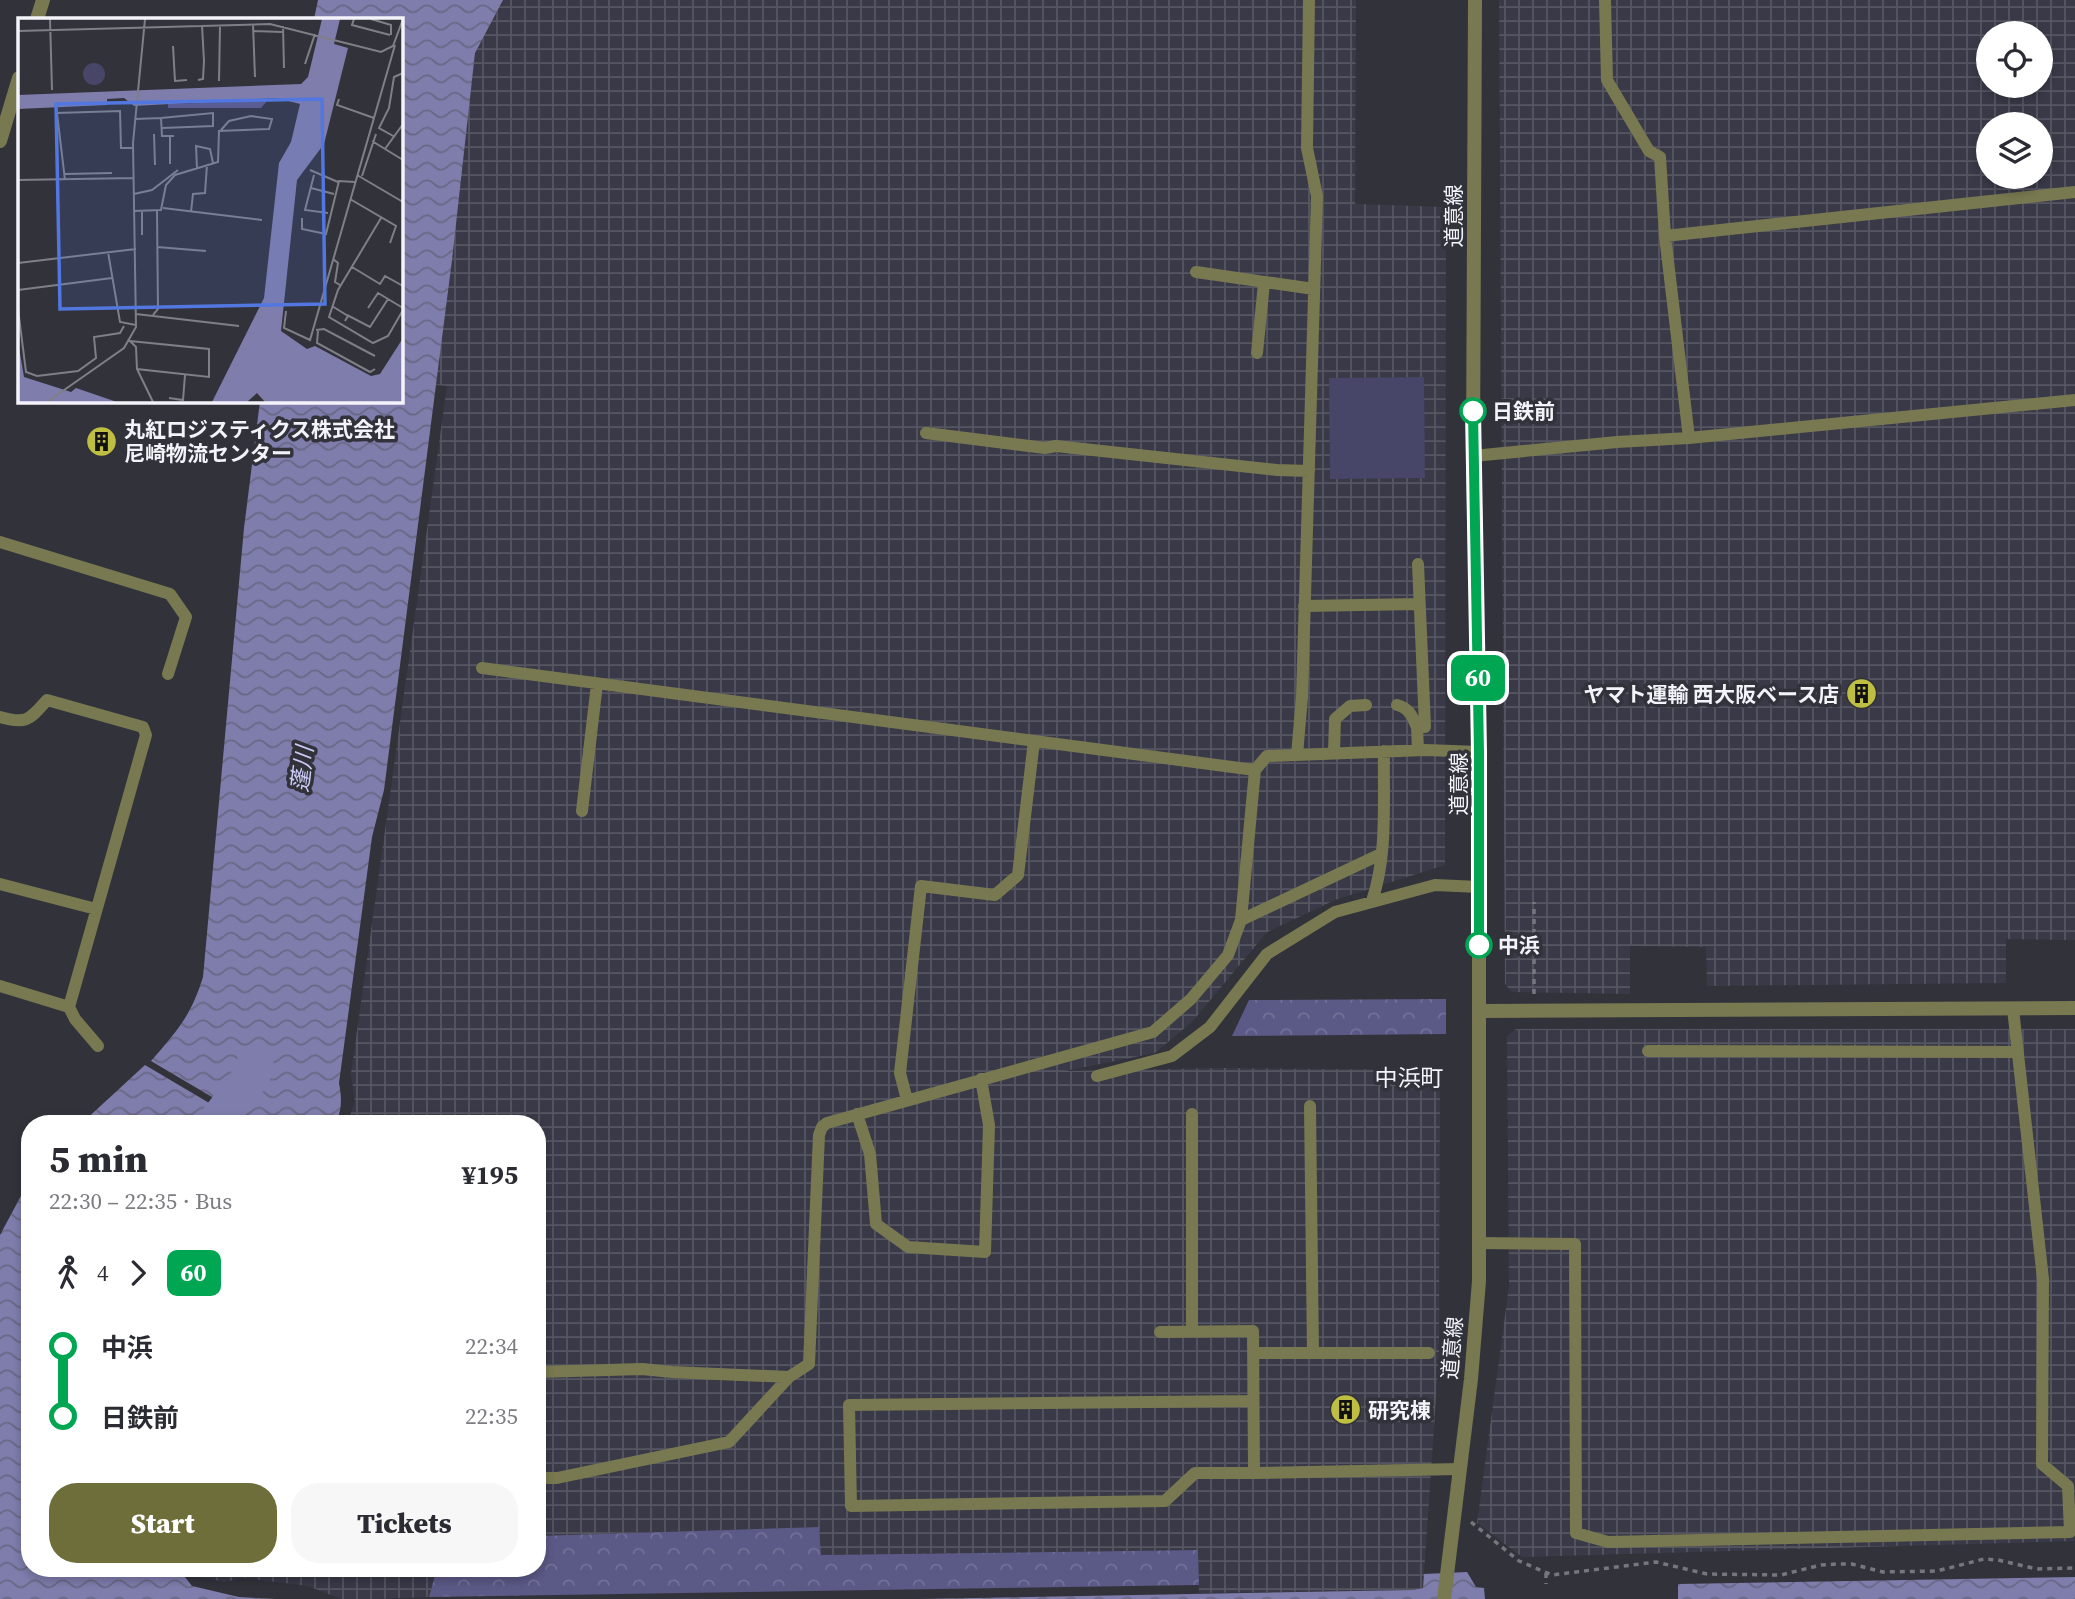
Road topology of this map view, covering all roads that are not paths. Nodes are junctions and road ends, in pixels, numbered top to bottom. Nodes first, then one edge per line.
1 (43, 0) edge
2 (1309, 0) edge
3 (1475, 0) edge
4 (1605, 0) edge
5 (37, 18) edge
6 (18, 81) edge
7 (0, 141) edge
8 (2075, 192) edge
9 (1665, 236) junction
10 (1196, 272) dead end
11 (1264, 283) junction
12 (1314, 289) junction
13 (1256, 353) dead end
14 (2075, 400) edge
15 (926, 433) dead end
16 (1689, 438) junction
17 (1473, 456) junction
18 (1309, 471) junction
19 (0, 542) edge
20 (1418, 564) dead end
21 (1419, 604) junction
22 (1304, 606) junction
23 (482, 668) dead end
24 (168, 674) dead end
25 (597, 684) junction
26 (1366, 705) dead end
27 (1397, 705) dead end
28 (0, 717) edge
29 (1417, 727) junction
30 (1034, 741) junction
31 (1418, 750) junction
32 (1384, 751) junction
33 (1479, 752) junction
34 (1334, 753) junction
35 (1297, 755) junction
36 (1255, 770) junction
37 (582, 811) dead end
38 (1381, 854) junction
39 (0, 884) edge
40 (1479, 887) junction
41 (1372, 901) junction
42 (96, 909) junction
43 (1241, 920) junction
44 (0, 986) edge
45 (69, 1007) junction
46 (2013, 1009) junction
47 (2075, 1009) edge
48 (1479, 1011) junction
49 (98, 1046) dead end
50 (1648, 1051) dead end
51 (2017, 1052) junction
52 (1097, 1076) dead end
53 (981, 1079) junction
54 (907, 1100) junction
55 (1310, 1106) dead end
56 (857, 1114) junction
57 (1192, 1114) dead end
58 (1478, 1243) junction
59 (1192, 1331) junction
60 (1160, 1332) dead end
61 (1253, 1353) junction
62 (1313, 1353) junction
63 (1429, 1353) dead end
64 (546, 1372) edge
65 (789, 1377) junction
66 (1253, 1401) junction
67 (1460, 1469) junction
68 (1254, 1473) junction
69 (546, 1478) edge
70 (1444, 1599) edge

1 - 5 street
2 - 12 lane
3 - 17 street, 道意線
4 - 9 lane
6 - 7 street
8 - 9 lane
9 - 16 lane
10 - 11 lane
11 - 12 lane
11 - 13 lane
12 - 18 lane
14 - 16 lane
15 - 18 lane
16 - 17 lane
17 - 33 street, 道意線
18 - 22 lane
19 - 24 lane
20 - 21 lane
21 - 22 lane
21 - 29 lane
22 - 35 lane
23 - 25 lane
25 - 30 lane
25 - 37 lane
26 - 34 lane
27 - 29 lane
28 - 42 lane
29 - 31 lane
30 - 36 lane
30 - 54 lane
31 - 32 lane
31 - 33 lane
32 - 34 lane
32 - 38 lane
33 - 40 street, 道意線
34 - 35 lane
35 - 36 lane
36 - 43 lane
38 - 41 lane
38 - 43 lane
39 - 42 lane
40 - 41 lane
40 - 48 street, 道意線
41 - 52 lane
42 - 45 lane
43 - 53 lane
44 - 45 lane
45 - 49 lane
46 - 47 street
46 - 48 street
46 - 51 lane
48 - 58 street, 道意線
50 - 51 lane
51 - 58 lane
53 - 54 lane
53 - 56 lane
54 - 56 lane
55 - 62 lane
56 - 65 lane
57 - 59 lane
58 - 67 street, 道意線
59 - 60 lane
59 - 61 lane
61 - 62 lane
61 - 66 lane
62 - 63 lane
64 - 65 lane
65 - 69 lane
66 - 68 lane
66 - 68 lane
67 - 68 lane
67 - 70 street, 道意線

